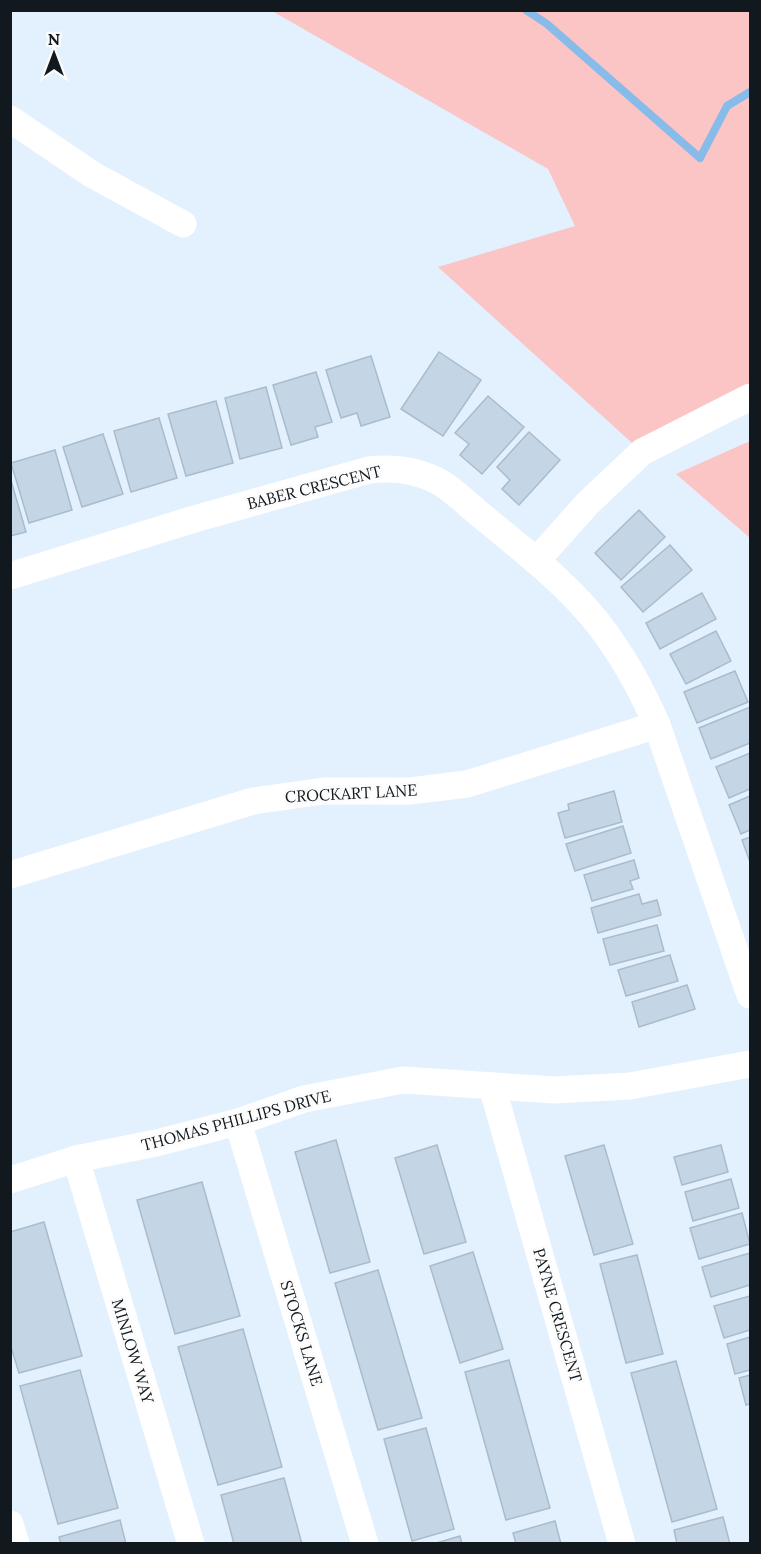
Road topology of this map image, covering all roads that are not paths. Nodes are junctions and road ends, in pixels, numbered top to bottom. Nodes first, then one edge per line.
1 (10, 119) edge
2 (183, 224) dead end
3 (750, 397) edge
4 (536, 561) junction
5 (10, 576) edge
6 (657, 725) junction
7 (10, 875) edge
8 (750, 995) edge
9 (750, 1064) edge
10 (492, 1086) junction
11 (238, 1122) junction
12 (76, 1159) junction
13 (10, 1180) edge
14 (10, 1524) edge
15 (16, 1544) edge
16 (190, 1544) edge
17 (365, 1544) edge
18 (622, 1544) edge

1 - 2 street
3 - 4 street
4 - 5 street, BABER CRESCENT
4 - 6 street, BABER CRESCENT
6 - 7 street, CROCKART LANE
6 - 8 street, BABER CRESCENT
9 - 10 street, THOMAS PHILLIPS DRIVE
10 - 11 street, THOMAS PHILLIPS DRIVE
10 - 18 street, PAYNE CRESCENT
11 - 12 street, THOMAS PHILLIPS DRIVE
11 - 17 street, STOCKS LANE
12 - 13 street, THOMAS PHILLIPS DRIVE
12 - 16 street, MINLOW WAY
14 - 15 street

